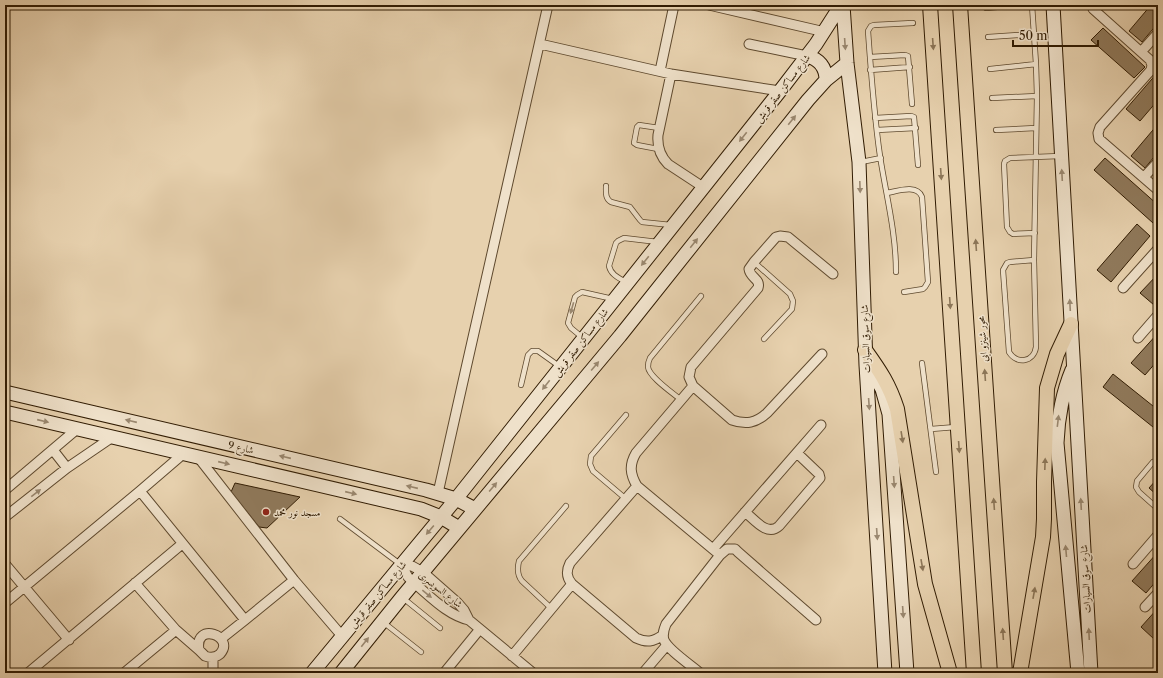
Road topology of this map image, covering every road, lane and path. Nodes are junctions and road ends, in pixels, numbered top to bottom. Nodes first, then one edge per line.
1 (548, 5) edge
2 (674, 5) edge
3 (709, 5) edge
4 (842, 5) edge
5 (930, 5) edge
6 (960, 5) edge
7 (1020, 5) edge
8 (1032, 5) edge
9 (1053, 5) edge
10 (986, 8) dead end
11 (1093, 8) dead end
12 (913, 22) dead end
13 (824, 32) junction
14 (1158, 33) edge
15 (1034, 34) junction
16 (988, 37) dead end
17 (540, 44) junction
18 (749, 44) dead end
19 (1155, 44) edge
20 (1141, 52) junction
21 (807, 56) junction
22 (870, 57) junction
23 (847, 63) junction
24 (1036, 64) junction
25 (910, 67) junction
26 (990, 69) dead end
27 (870, 70) junction
28 (660, 71) junction
29 (671, 74) junction
30 (826, 80) junction
31 (780, 91) junction
32 (1037, 96) junction
33 (992, 98) dead end
34 (912, 104) dead end
35 (875, 118) junction
36 (659, 128) junction
37 (916, 128) junction
38 (1036, 128) junction
39 (876, 130) junction
40 (996, 130) dead end
41 (658, 149) junction
42 (1061, 156) junction
43 (1035, 157) junction
44 (881, 158) junction
45 (859, 162) junction
46 (1158, 162) edge
47 (918, 165) dead end
48 (1144, 177) junction
49 (606, 186) dead end
50 (704, 187) junction
51 (1158, 190) edge
52 (887, 193) junction
53 (673, 225) junction
54 (1035, 233) junction
55 (660, 242) junction
56 (1158, 249) edge
57 (1034, 260) junction
58 (754, 262) junction
59 (896, 272) dead end
60 (833, 274) dead end
61 (628, 282) junction
62 (1123, 288) dead end
63 (904, 292) dead end
64 (701, 296) dead end
65 (614, 299) junction
66 (1158, 315) edge
67 (1071, 324) junction
68 (583, 338) junction
69 (1138, 338) dead end
70 (764, 339) dead end
71 (865, 350) junction
72 (822, 354) dead end
73 (922, 363) dead end
74 (866, 365) junction
75 (1074, 365) junction
76 (560, 367) junction
77 (521, 384) dead end
78 (693, 386) junction
79 (5, 392) edge
80 (681, 400) junction
81 (5, 412) edge
82 (626, 415) dead end
83 (821, 425) dead end
84 (156, 427) junction
85 (958, 427) junction
86 (931, 429) junction
87 (77, 430) junction
88 (111, 438) junction
89 (150, 446) junction
90 (53, 450) junction
91 (797, 453) junction
92 (183, 454) junction
93 (198, 457) junction
94 (1153, 462) dead end
95 (67, 468) junction
96 (936, 472) dead end
97 (637, 486) junction
98 (5, 490) edge
99 (140, 491) junction
100 (438, 493) junction
101 (456, 499) junction
102 (626, 499) junction
103 (566, 506) dead end
104 (475, 509) junction
105 (1158, 509) edge
106 (745, 512) junction
107 (5, 517) edge
108 (441, 517) junction
109 (340, 519) dead end
110 (459, 528) junction
111 (1158, 535) edge
112 (182, 544) junction
113 (717, 552) junction
114 (5, 564) edge
115 (1133, 564) dead end
116 (402, 565) junction
117 (423, 572) junction
118 (294, 580) junction
119 (135, 583) junction
120 (414, 583) junction
121 (572, 584) junction
122 (25, 587) junction
123 (1158, 593) edge
124 (402, 597) junction
125 (5, 603) edge
126 (1145, 607) dead end
127 (552, 609) junction
128 (245, 620) junction
129 (469, 620) junction
130 (816, 620) dead end
131 (382, 621) junction
132 (440, 628) dead end
133 (480, 629) junction
134 (176, 630) junction
135 (663, 635) junction
136 (342, 636) junction
137 (221, 639) junction
138 (69, 640) junction
139 (667, 645) junction
140 (199, 650) junction
141 (421, 652) dead end
142 (512, 656) junction
143 (213, 658) junction
144 (695, 671) edge
145 (28, 673) edge
146 (124, 673) edge
147 (212, 673) edge
148 (312, 673) edge
149 (341, 673) edge
150 (444, 673) edge
151 (533, 673) edge
152 (643, 673) edge
153 (885, 673) edge
154 (907, 673) edge
155 (950, 673) edge
156 (974, 673) edge
157 (1005, 673) edge
158 (1020, 673) edge
159 (1078, 673) edge
160 (1091, 673) edge

1 - 17 street
2 - 28 street
3 - 13 street
4 - 13 street, شارع مساكن صقر قريش
4 -> 23 street, شارع سوق السيارات
5 -> 85 main road
157 -> 6 main road, محور شينزو ابى
7 - 10 lane
8 - 15 lane
9 - 42 street, شارع سوق السيارات
11 - 20 street
12 - 22 lane
13 - 21 street, شارع مساكن صقر قريش
14 - 19 street
15 - 16 lane
15 - 24 lane
17 - 28 street
17 - 100 street
18 - 21 street
19 - 20 street
20 - 48 street
21 - 30 street
21 - 31 street, شارع مساكن صقر قريش
22 - 25 lane
22 - 27 lane
23 - 30 street, شارع مساكن صقر قريش
23 - 45 street, شارع سوق السيارات
24 - 26 lane
24 - 32 lane
25 - 27 lane
25 - 34 lane
27 - 35 lane
28 - 29 street
29 - 31 street
29 - 36 street
104 -> 30 street, شارع مساكن صقر قريش
31 -> 50 street, شارع مساكن صقر قريش
32 - 33 lane
32 - 38 lane
35 - 37 lane
35 - 39 lane
36 - 41 street
36 - 41 lane
37 - 39 lane
37 - 47 lane
38 - 40 lane
38 - 43 lane
39 - 44 lane
41 - 50 street
42 - 43 lane
67 -> 42 street, شارع سوق السيارات
43 - 54 lane
43 - 54 lane
44 - 45 lane
44 - 52 lane
45 -> 71 street, شارع سوق السيارات
46 - 48 street
48 - 51 street
49 - 53 lane
50 - 53 street, شارع مساكن صقر قريش
52 - 59 lane
52 - 63 lane
53 - 55 street, شارع مساكن صقر قريش
54 - 57 lane
55 -> 61 street, شارع مساكن صقر قريش
55 - 61 lane
56 - 62 street
57 - 57 lane
58 - 60 street
58 - 70 lane
58 - 78 street
61 - 65 street, شارع مساكن صقر قريش
64 - 80 lane
65 - 68 street, شارع مساكن صقر قريش
65 -> 68 lane
66 - 69 street
67 - 75 street, شارع سوق السيارات
158 -> 67 main road
68 - 76 street, شارع مساكن صقر قريش
71 - 74 street, شارع سوق السيارات
71 -> 155 main road
72 - 78 street
73 - 86 lane
74 -> 153 street, شارع سوق السيارات
74 -> 154 street
159 -> 75 street
160 -> 75 street, شارع سوق السيارات
76 - 77 lane
76 -> 101 street, شارع مساكن صقر قريش
78 - 80 street
84 -> 79 street, شارع 9
80 - 97 street
81 -> 87 street, شارع 9
82 - 102 lane
83 - 91 street
84 - 89 street
100 -> 84 street, شارع 9
85 - 86 lane
85 -> 156 main road
86 - 96 lane
87 - 88 street, شارع 9
87 - 90 street
88 - 89 street, شارع 9
88 - 95 street
89 - 92 street, شارع 9
90 - 95 street
90 - 98 street
91 - 106 street
91 - 106 street
92 - 93 street, شارع 9
92 - 99 street
93 -> 108 street, شارع 9
93 - 118 street
94 - 105 lane
107 -> 95 street
97 - 102 street
97 - 113 street
99 - 112 street
99 - 122 street
100 - 101 street, شارع 9
101 - 104 street, شارع 9
101 - 108 street, شارع مساكن صقر قريش
102 - 121 street
103 - 127 lane
104 - 110 street, شارع مساكن صقر قريش
106 - 113 street
108 - 110 street, شارع 9
108 -> 116 street, شارع مساكن صقر قريش
109 - 116 lane
110 - 117 street, شارع مساكن صقر قريش
111 - 115 street
112 - 119 street
112 - 128 street
113 - 130 street
113 - 135 street
114 - 122 street
116 - 117 street, شارع السويسرى
116 - 120 street, شارع السويسرى
116 - 136 street, شارع مساكن صقر قريش
117 - 120 street, شارع مساكن صقر قريش
117 - 129 street, شارع السويسرى
118 - 128 street
118 - 136 street
119 - 134 street
119 - 138 street
120 - 124 street, شارع مساكن صقر قريش
120 -> 129 street, شارع السويسرى
121 - 127 street
121 - 135 street
122 - 125 street
122 - 138 street
123 - 126 street
124 - 131 street, شارع مساكن صقر قريش
124 - 132 lane
127 - 142 street
128 - 137 street
129 - 133 street, شارع السويسرى
131 - 141 lane
149 -> 131 street, شارع مساكن صقر قريش
133 - 142 street, شارع السويسرى
133 - 150 street
134 - 140 street
134 - 146 street
135 - 139 street
136 - 148 street, شارع مساكن صقر قريش
137 - 140 street
137 - 143 street
138 - 145 street
139 - 144 street
139 - 152 street
140 - 143 street
142 - 151 street, شارع السويسرى
143 - 147 street

